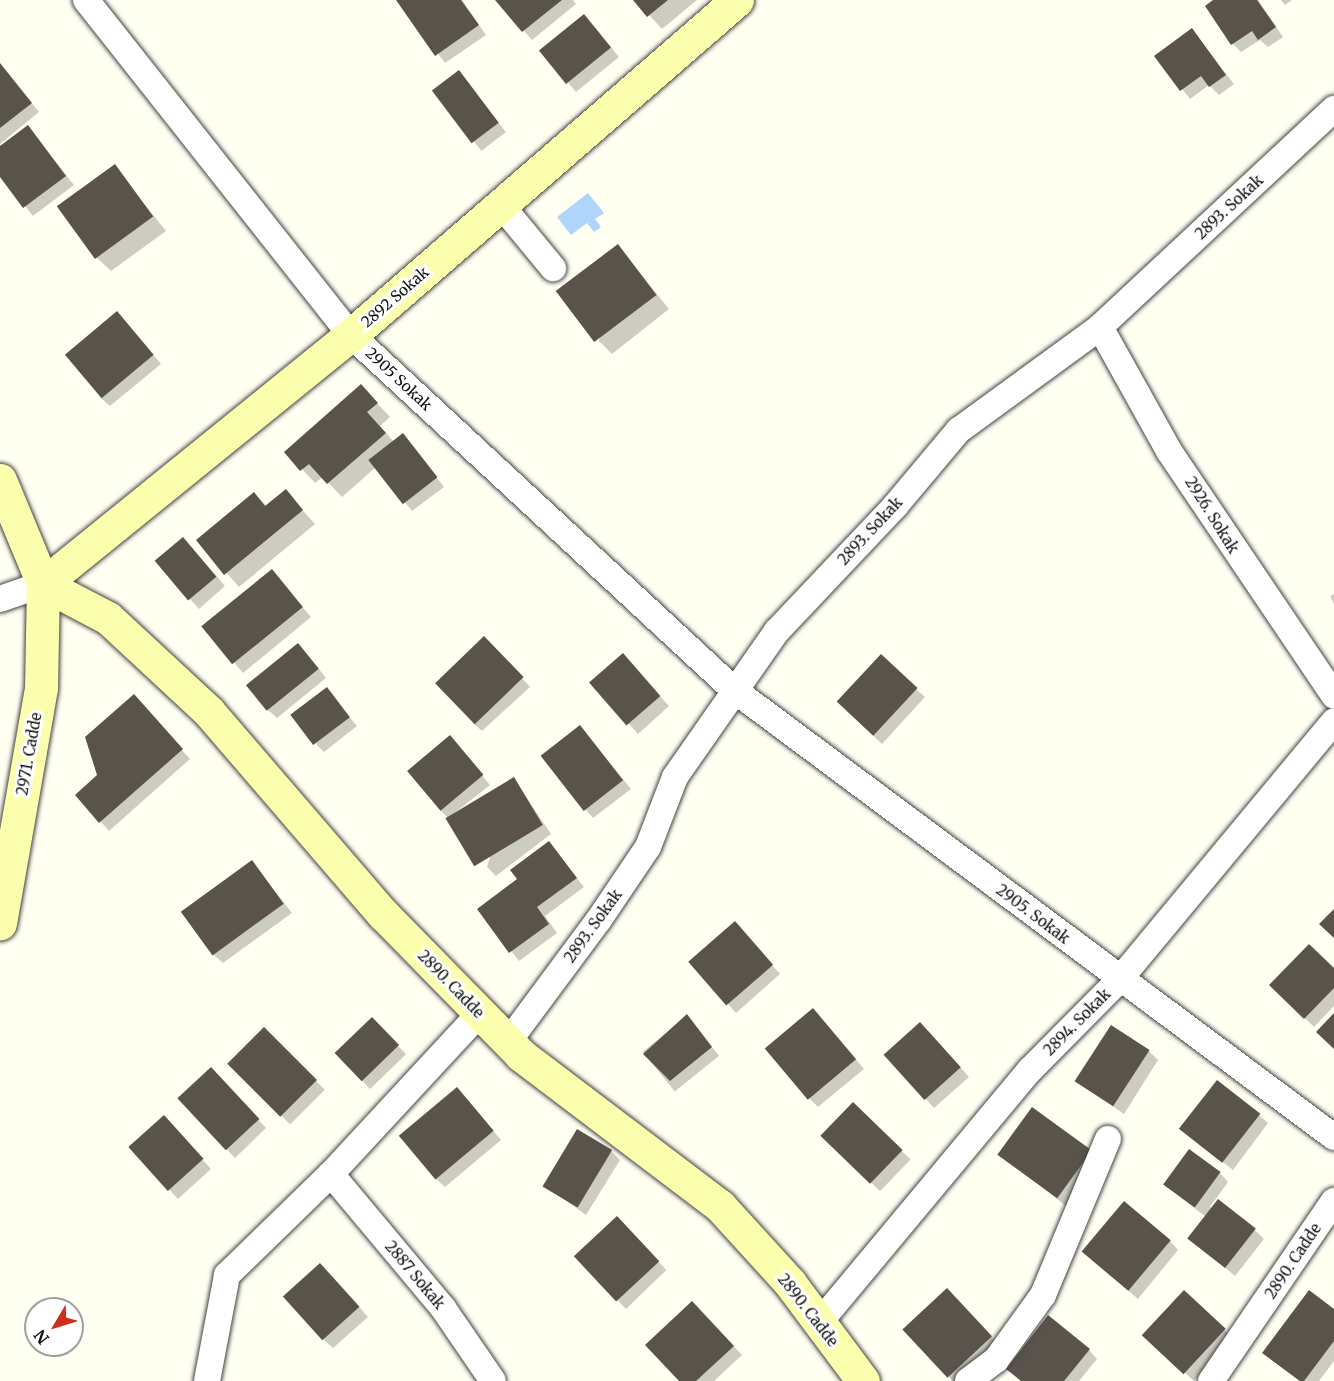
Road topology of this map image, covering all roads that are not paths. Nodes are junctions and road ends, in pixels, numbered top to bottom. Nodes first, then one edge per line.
1 (86, 0) edge
2 (737, 0) edge
3 (1334, 109) edge
4 (501, 205) junction
5 (553, 268) dead end
6 (1100, 327) junction
7 (351, 335) junction
8 (0, 480) edge
9 (43, 584) junction
10 (0, 599) edge
11 (734, 690) junction
12 (1334, 696) edge
13 (1334, 721) edge
14 (0, 923) edge
15 (1120, 979) junction
16 (480, 1013) junction
17 (508, 1042) junction
18 (1334, 1137) edge
19 (1108, 1139) dead end
20 (331, 1174) junction
21 (1334, 1201) edge
22 (819, 1323) junction
23 (207, 1381) edge
24 (493, 1381) edge
25 (863, 1381) edge
26 (968, 1381) edge
27 (1211, 1381) edge

1 - 7 street, 2905 Sokak
2 - 4 street, 2892 Sokak
3 - 6 street, 2893. Sokak
4 - 5 street
4 - 7 street, 2892 Sokak
6 - 11 street, 2893. Sokak
6 - 12 street, 2926. Sokak
7 - 9 street, 2892 Sokak
7 - 11 street, 2905 Sokak
8 - 9 street
9 - 10 street
9 - 14 street, 2971. Cadde
9 - 16 street, 2890. Cadde
11 - 15 street, 2905. Sokak
11 - 17 street, 2893. Sokak
13 - 15 street, 2894. Sokak
15 - 18 street, 2905. Sokak
15 - 22 street, 2894. Sokak
16 - 17 street, 2890. Cadde
16 - 20 street
17 - 22 street, 2890. Cadde
19 - 26 street
20 - 23 street
20 - 24 street, 2887 Sokak
21 - 27 street, 2890. Cadde
22 - 25 street, 2890. Cadde

